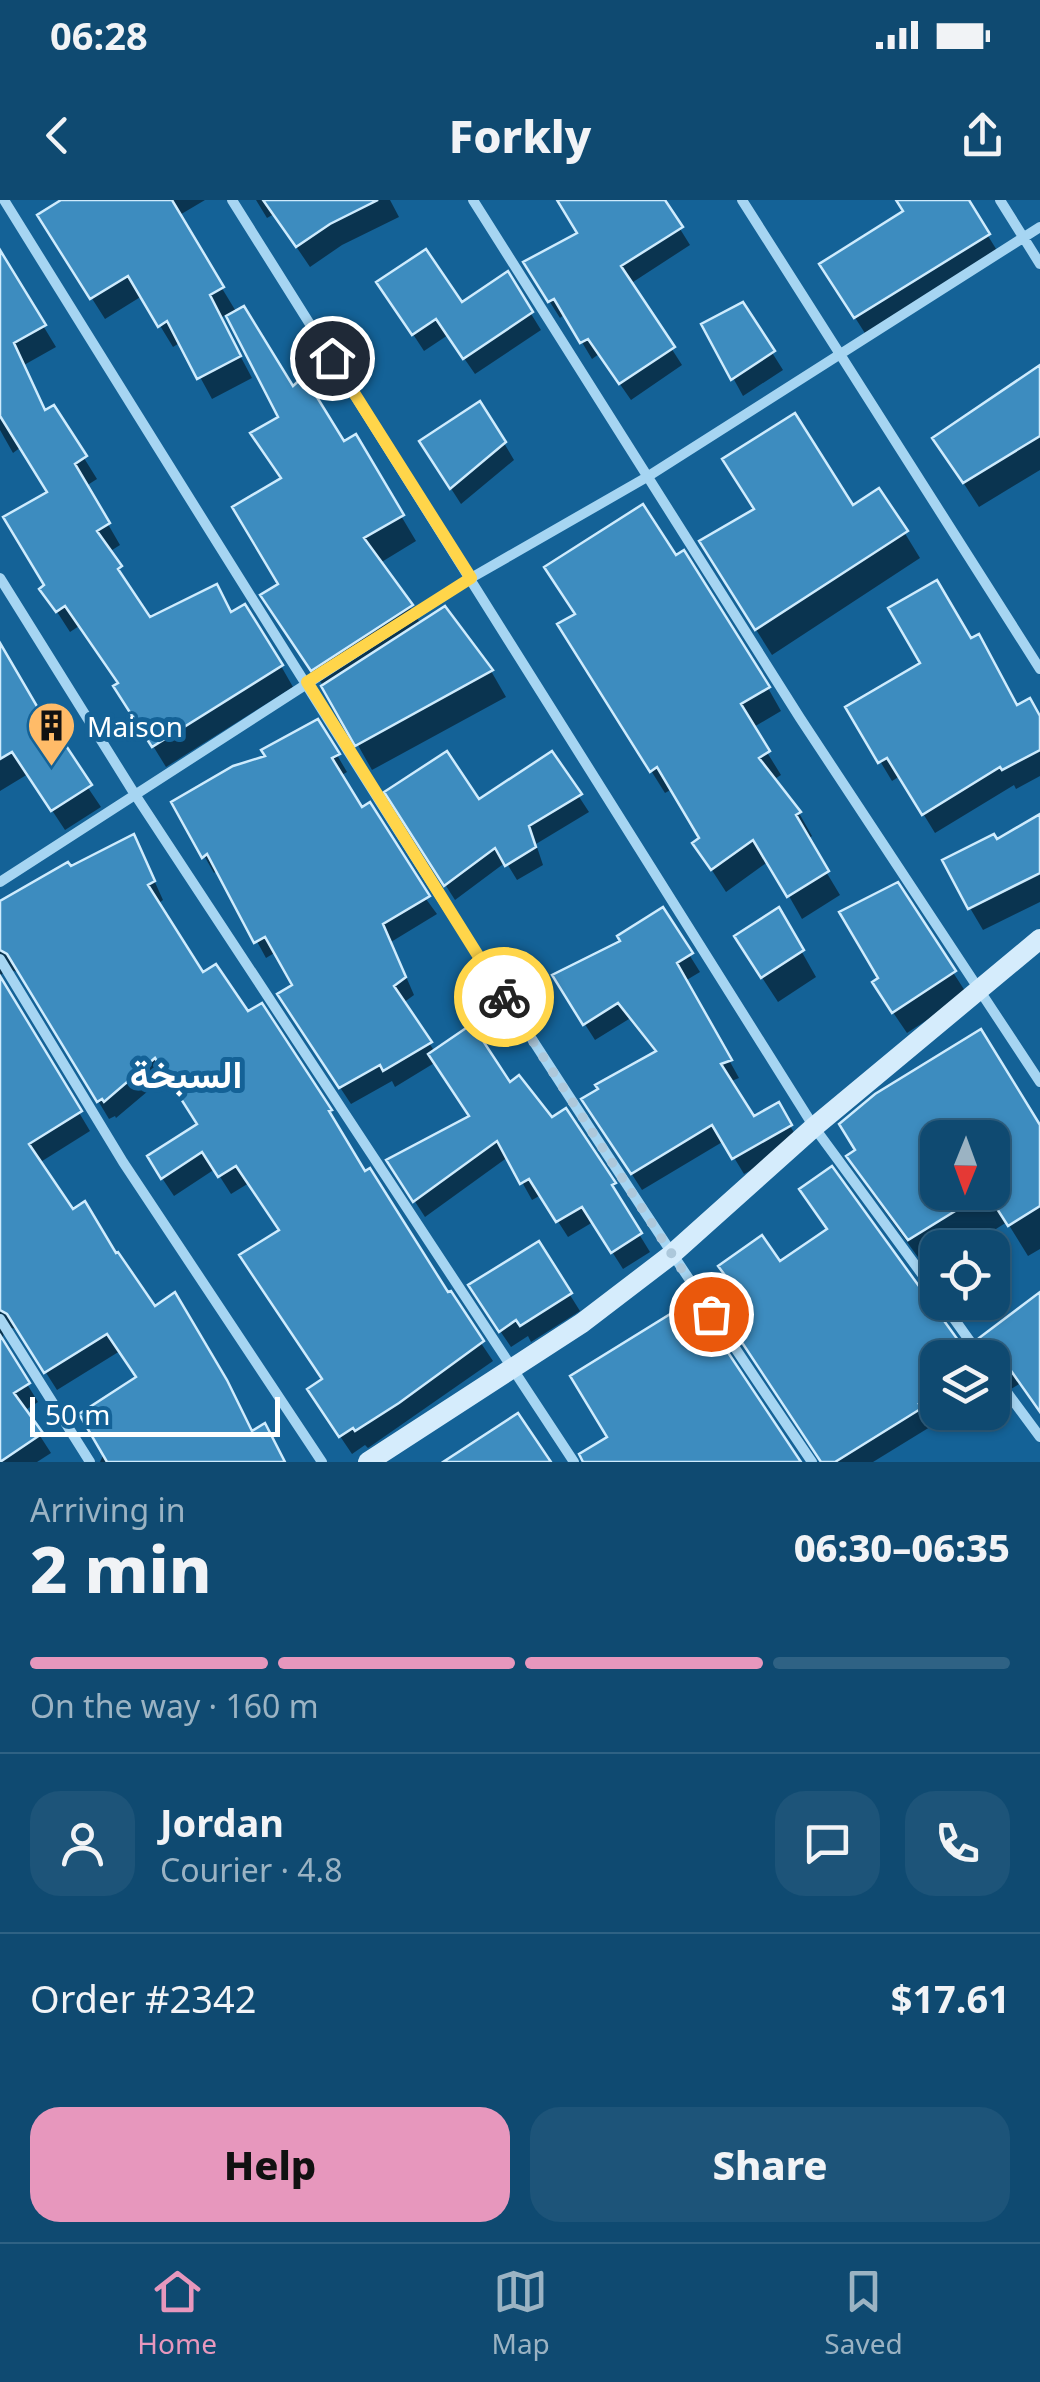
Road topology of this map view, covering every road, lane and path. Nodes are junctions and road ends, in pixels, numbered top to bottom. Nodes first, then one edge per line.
1 (4, 200) edge
2 (232, 200) edge
3 (473, 200) edge
4 (742, 200) edge
5 (1000, 200) edge
6 (1040, 227) edge
7 (1023, 238) junction
8 (1040, 264) edge
9 (842, 354) junction
10 (648, 477) junction
11 (0, 578) edge
12 (471, 578) junction
13 (1040, 669) edge
14 (307, 682) junction
15 (134, 793) junction
16 (0, 882) edge
17 (1040, 939) edge
18 (0, 959) edge
19 (980, 986) junction
20 (1040, 1082) edge
21 (814, 1128) junction
22 (671, 1255) junction
23 (920, 1272) edge
24 (0, 1319) edge
25 (512, 1368) junction
26 (1010, 1396) edge
27 (1040, 1437) edge
28 (90, 1462) edge
29 (322, 1462) edge
30 (368, 1462) edge
31 (574, 1462) edge
32 (812, 1462) edge

1 - 14 street
2 - 12 street
3 - 10 street
4 - 9 street
5 - 7 street
6 - 7 street
7 - 8 street
7 - 9 street
9 - 10 street
9 - 13 street
10 - 12 street
10 - 19 street
11 - 15 street
12 - 14 street
12 - 21 street
14 - 15 street
14 - 22 street
15 - 16 street
15 - 25 street
17 - 19 street
18 - 29 street
19 - 20 street
19 - 21 street
21 - 22 street
21 - 23 street
22 - 25 street
22 - 32 street
24 - 28 street
25 - 30 street
25 - 31 street
26 - 27 street

